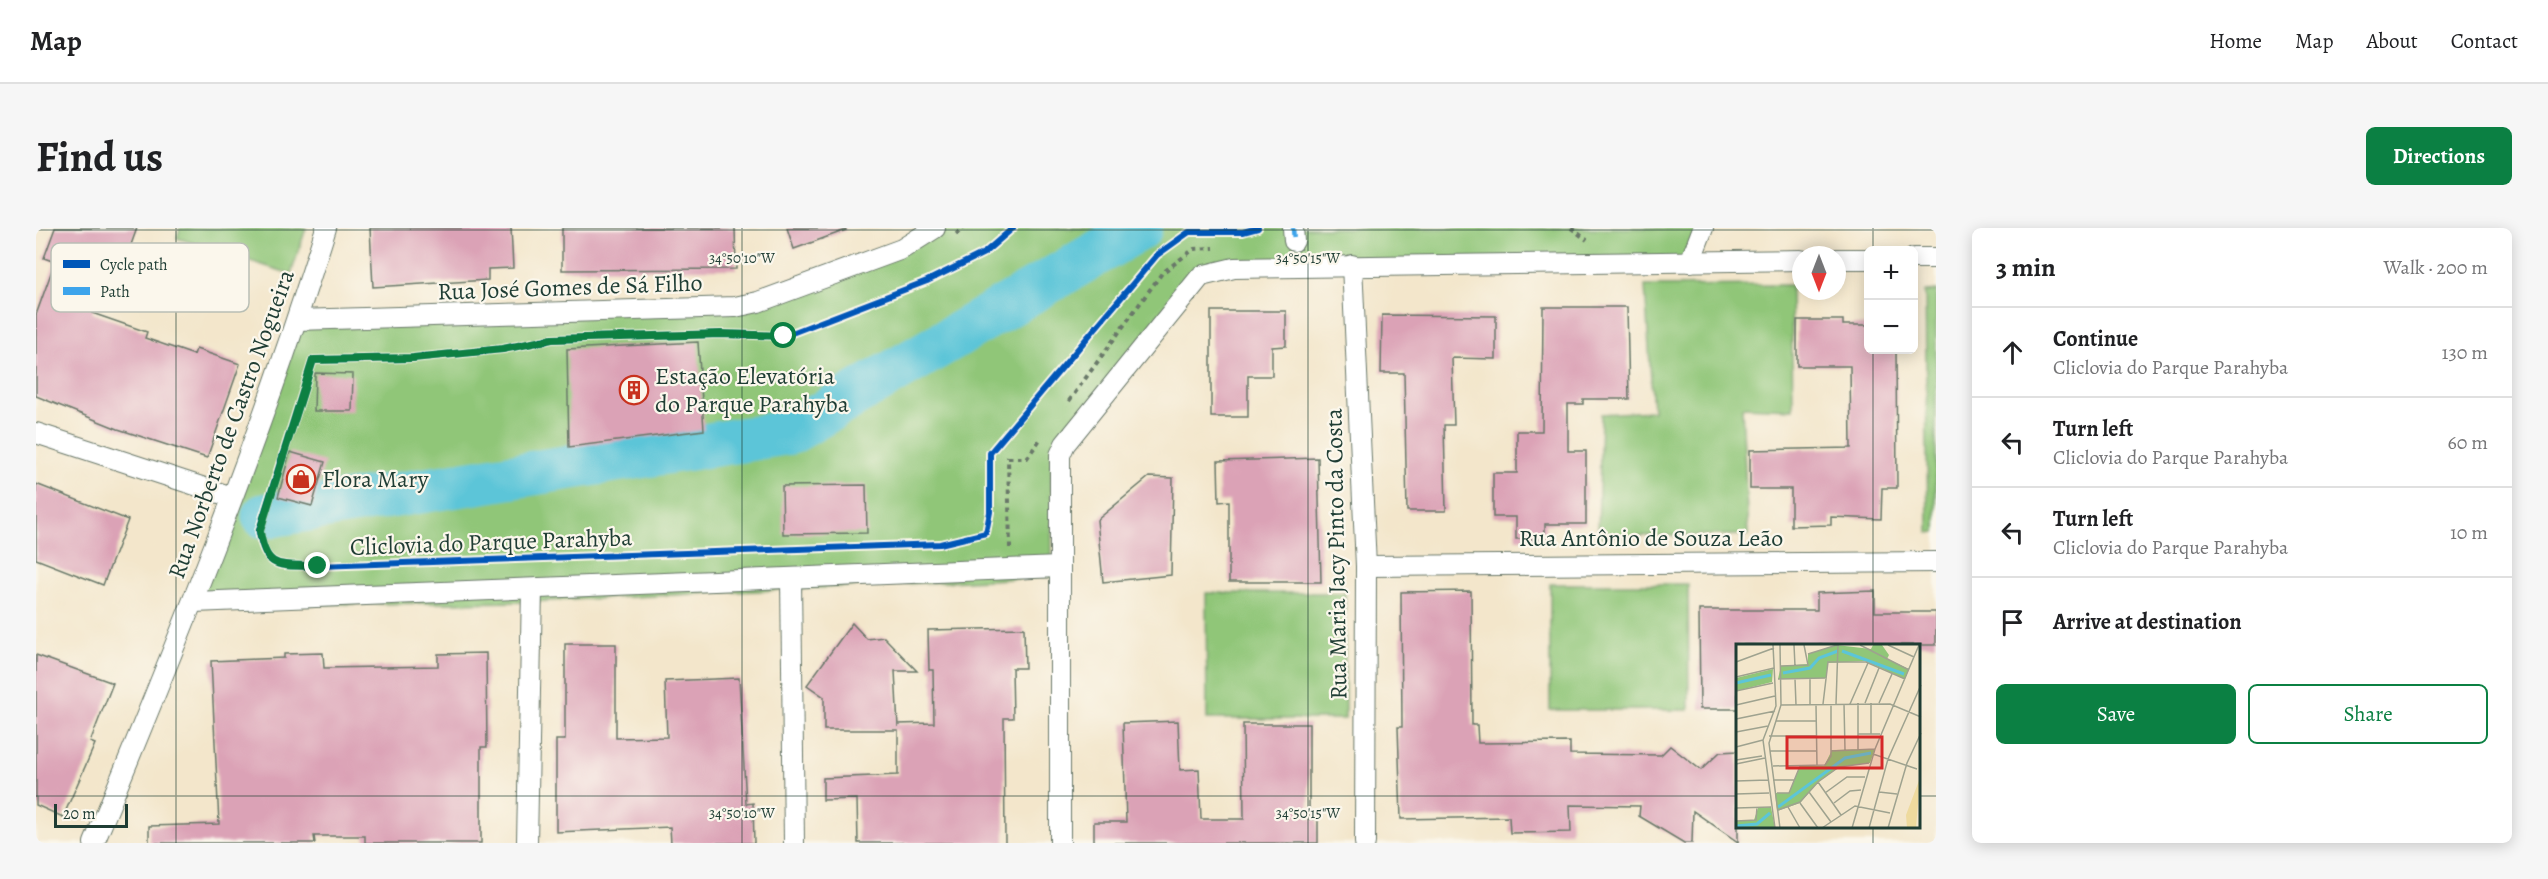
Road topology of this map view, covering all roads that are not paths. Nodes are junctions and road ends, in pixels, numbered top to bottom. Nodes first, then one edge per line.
1 (326, 228) edge
2 (1703, 228) edge
3 (942, 233) edge
4 (1918, 258) edge
5 (1936, 258) edge
6 (1864, 259) edge
7 (1792, 260) edge
8 (1846, 260) edge
9 (1690, 262) junction
10 (1352, 265) junction
11 (297, 320) junction
12 (36, 433) edge
13 (232, 497) junction
14 (1936, 562) edge
15 (1366, 566) junction
16 (1059, 567) junction
17 (791, 578) junction
18 (532, 589) junction
19 (194, 602) junction
20 (94, 843) edge
21 (527, 843) edge
22 (794, 843) edge
23 (1060, 843) edge
24 (1365, 843) edge

1 - 11 street, Rua Norberto de Castro Nogueira
2 - 9 street
3 - 11 street, Rua José Gomes de Sá Filho
4 - 5 street
6 - 8 street
7 - 9 street
9 - 10 street
10 - 15 street, Rua Maria Jacy Pinto da Costa
10 - 16 street
11 - 13 street, Rua Norberto de Castro Nogueira
12 - 13 street
13 - 19 street, Rua Norberto de Castro Nogueira
14 - 15 street, Rua Antônio de Souza Leão
15 - 24 street, Rua Maria Jacy Pinto da Costa
16 - 17 street
16 - 23 street
17 - 18 street
17 - 22 street
18 - 19 street
18 - 21 street
19 - 20 street, Rua Norberto de Castro Nogueira

